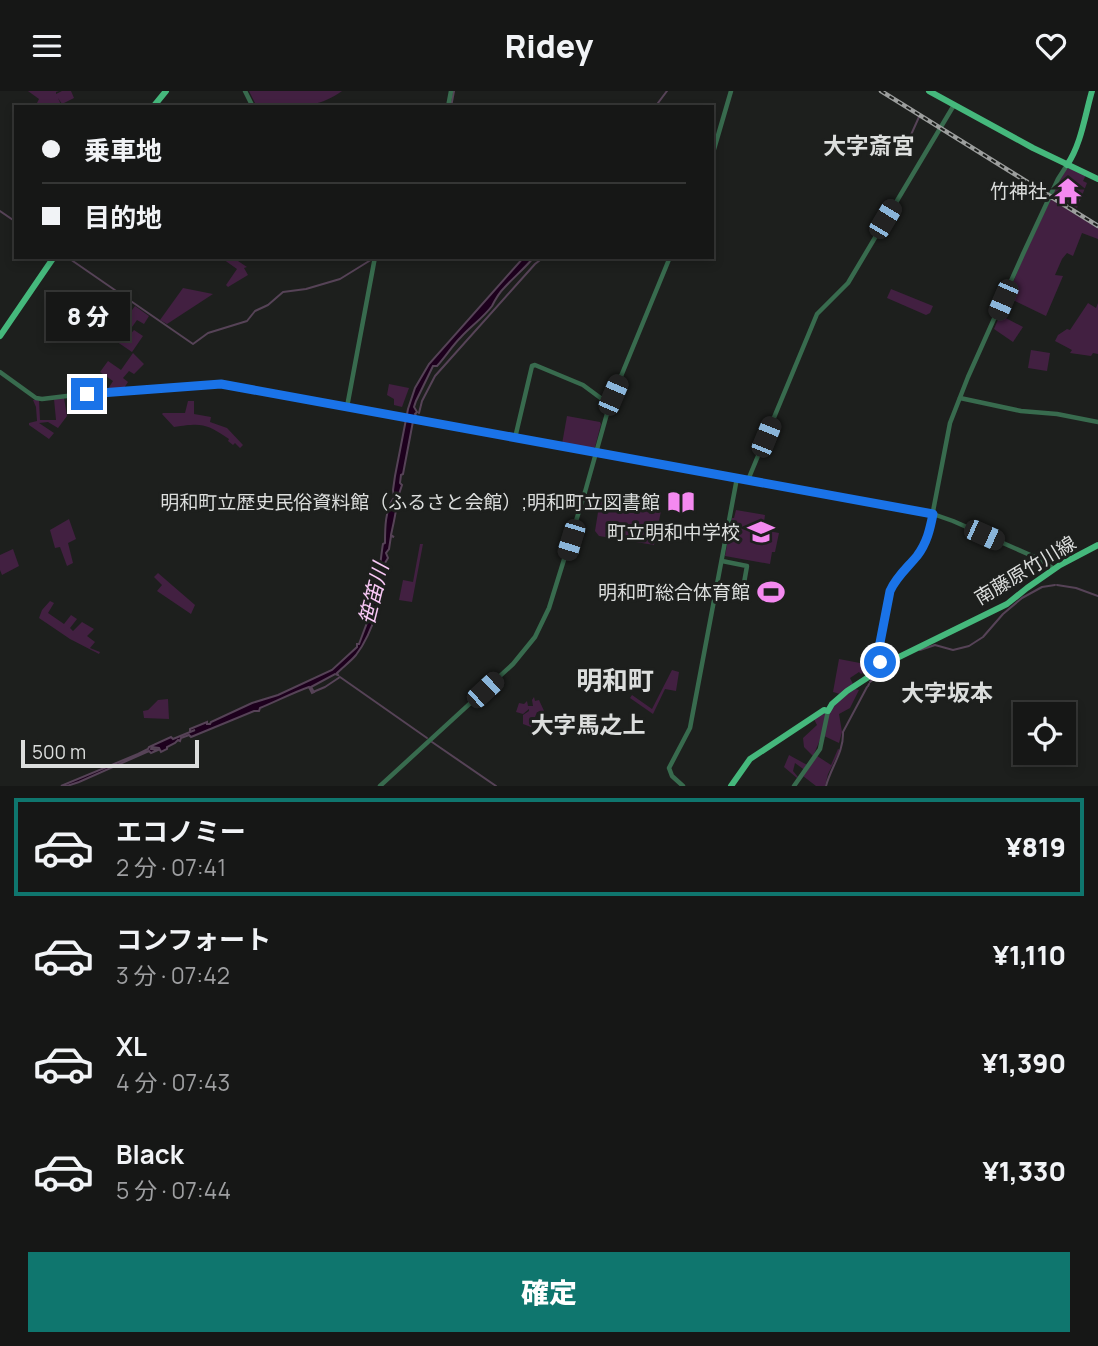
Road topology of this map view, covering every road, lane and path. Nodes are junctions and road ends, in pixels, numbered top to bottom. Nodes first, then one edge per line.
1 (166, 91) edge
2 (731, 91) edge
3 (929, 91) edge
4 (1092, 91) edge
5 (954, 104) junction
6 (155, 105) edge
7 (714, 149) edge
8 (1067, 165) junction
9 (1098, 179) edge
10 (53, 259) edge
11 (375, 259) edge
12 (669, 259) edge
13 (0, 335) edge
14 (0, 372) edge
15 (960, 398) junction
16 (610, 405) junction
17 (348, 407) junction
18 (1098, 422) edge
19 (515, 438) junction
20 (596, 453) junction
21 (737, 478) junction
22 (748, 480) junction
23 (933, 514) junction
24 (1098, 545) edge
25 (722, 561) junction
26 (1054, 569) junction
27 (744, 583) dead end
28 (883, 667) junction
29 (828, 711) junction
30 (380, 786) edge
31 (683, 786) edge
32 (731, 786) edge
33 (794, 786) edge

1 - 6 main road
2 - 7 street
3 - 5 main road
4 - 8 main road
5 - 8 main road
5 - 22 street
8 - 9 main road
8 - 15 street
10 - 13 main road
11 - 17 street
12 - 16 street
14 - 17 street
15 - 18 street
15 - 23 street
16 - 19 street
16 - 20 street
17 - 19 street
19 - 20 street
20 - 21 street
20 - 30 street
21 - 22 street
21 - 25 street
22 - 23 street
23 - 26 street
23 - 28 street
24 - 26 main road, 南藤原竹川線
25 - 27 street
25 - 31 street
26 - 28 main road, 南藤原竹川線
28 - 29 main road, 南藤原竹川線
29 - 32 main road, 南藤原竹川線
29 - 33 street

